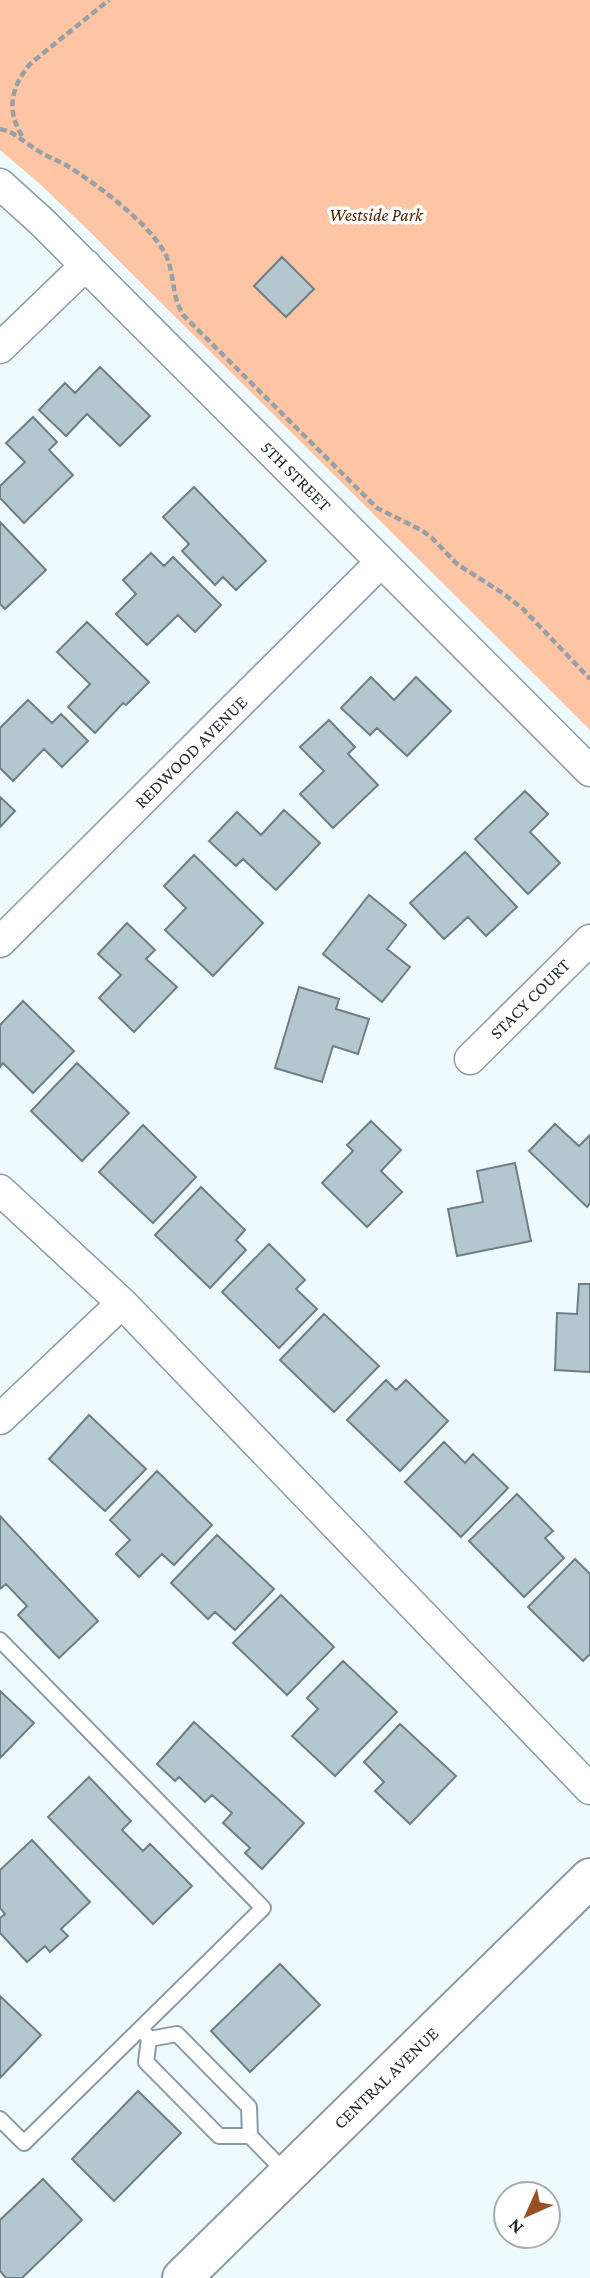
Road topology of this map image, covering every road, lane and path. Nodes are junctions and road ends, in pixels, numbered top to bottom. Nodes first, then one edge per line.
1 (109, 0) edge
2 (0, 129) edge
3 (24, 140) junction
4 (0, 184) edge
5 (86, 265) junction
6 (0, 348) edge
7 (382, 562) junction
8 (590, 679) edge
9 (590, 771) edge
10 (590, 940) edge
11 (0, 942) edge
12 (470, 1059) dead end
13 (0, 1190) edge
14 (122, 1304) junction
15 (0, 1419) edge
16 (0, 1640) edge
17 (590, 1789) edge
18 (590, 1878) edge
19 (145, 2034) junction
20 (0, 2119) edge
21 (250, 2136) junction
22 (288, 2175) junction
23 (182, 2278) edge

1 - 3 path
2 - 3 path
3 - 8 path
4 - 5 street, 5TH STREET
5 - 6 street
5 - 7 street, 5TH STREET
7 - 9 street, 5TH STREET
7 - 11 street, REDWOOD AVENUE
10 - 12 street, STACY COURT
13 - 14 street
14 - 15 street
14 - 17 street
16 - 19 lane
18 - 22 main road, CENTRAL AVENUE
19 - 20 lane
19 - 21 lane
19 - 21 lane
21 - 22 lane
22 - 23 main road, CENTRAL AVENUE

